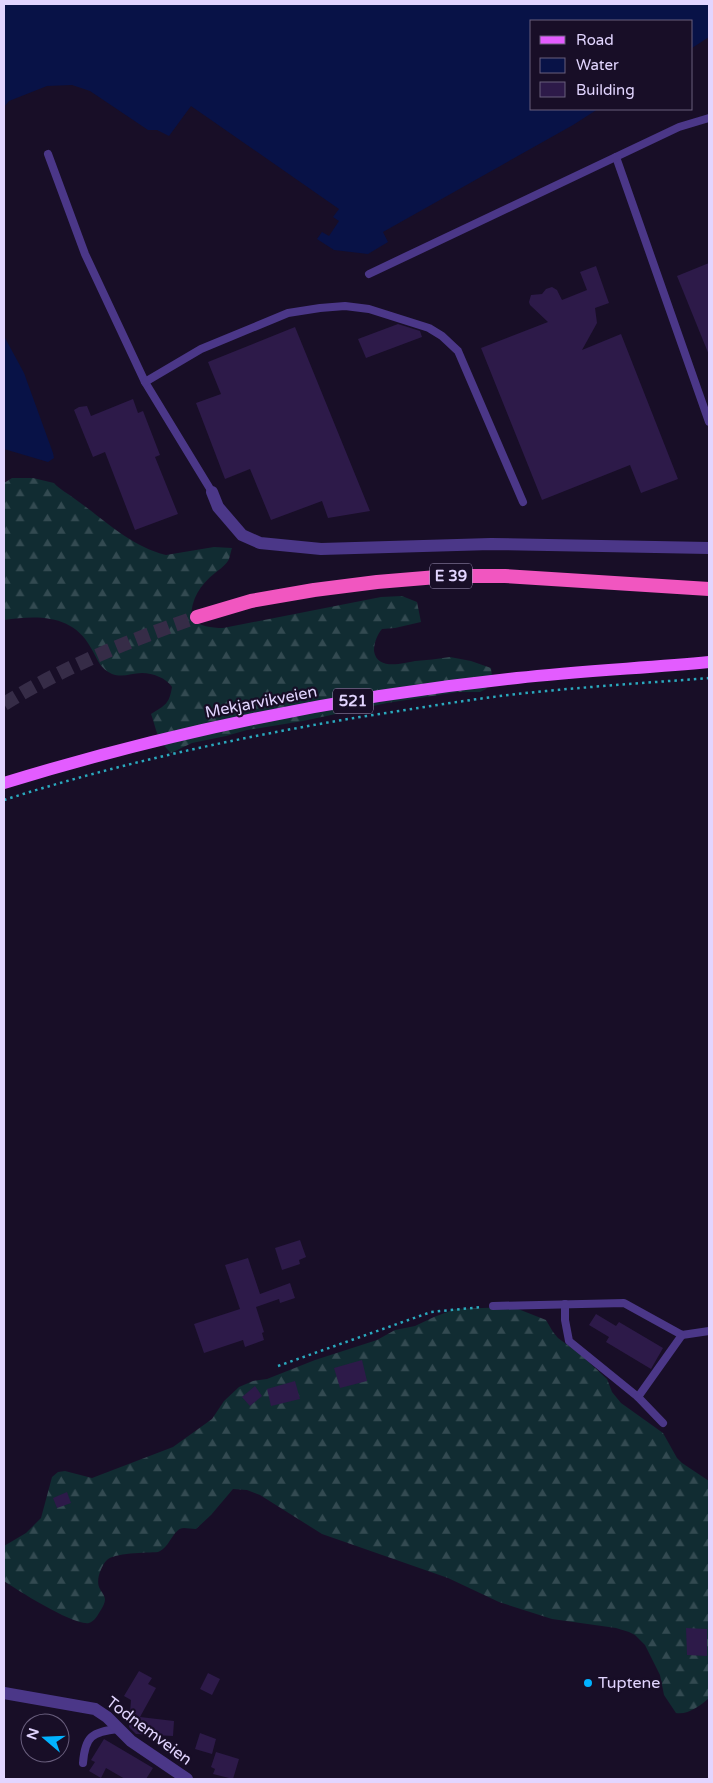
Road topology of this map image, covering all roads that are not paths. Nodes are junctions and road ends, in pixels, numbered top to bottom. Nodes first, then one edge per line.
1 (709, 118) edge
2 (48, 154) dead end
3 (616, 157) junction
4 (369, 274) dead end
5 (145, 382) junction
6 (709, 422) edge
7 (212, 492) joint
8 (523, 502) dead end
9 (709, 548) edge
10 (709, 589) edge
11 (197, 617) tunnel mouth
12 (709, 662) edge
13 (4, 783) edge
14 (566, 1304) junction
15 (493, 1306) road end
16 (709, 1332) edge
17 (682, 1335) junction
18 (638, 1397) junction
19 (663, 1423) dead end
20 (4, 1693) edge
21 (118, 1730) junction
22 (83, 1763) dead end
23 (187, 1779) edge

1 - 3 lane
2 - 5 lane
3 - 4 lane
3 - 6 lane
5 - 7 lane
5 - 8 lane
7 - 9 street
10 - 11 highway, E 39
12 - 13 main road, Mekjarvikveien / 521
14 - 15 lane
14 - 17 lane
14 - 18 lane
16 - 17 lane
17 - 18 lane
18 - 19 lane
20 - 21 street, Todnemveien
21 - 22 lane
21 - 23 street, Todnemveien

